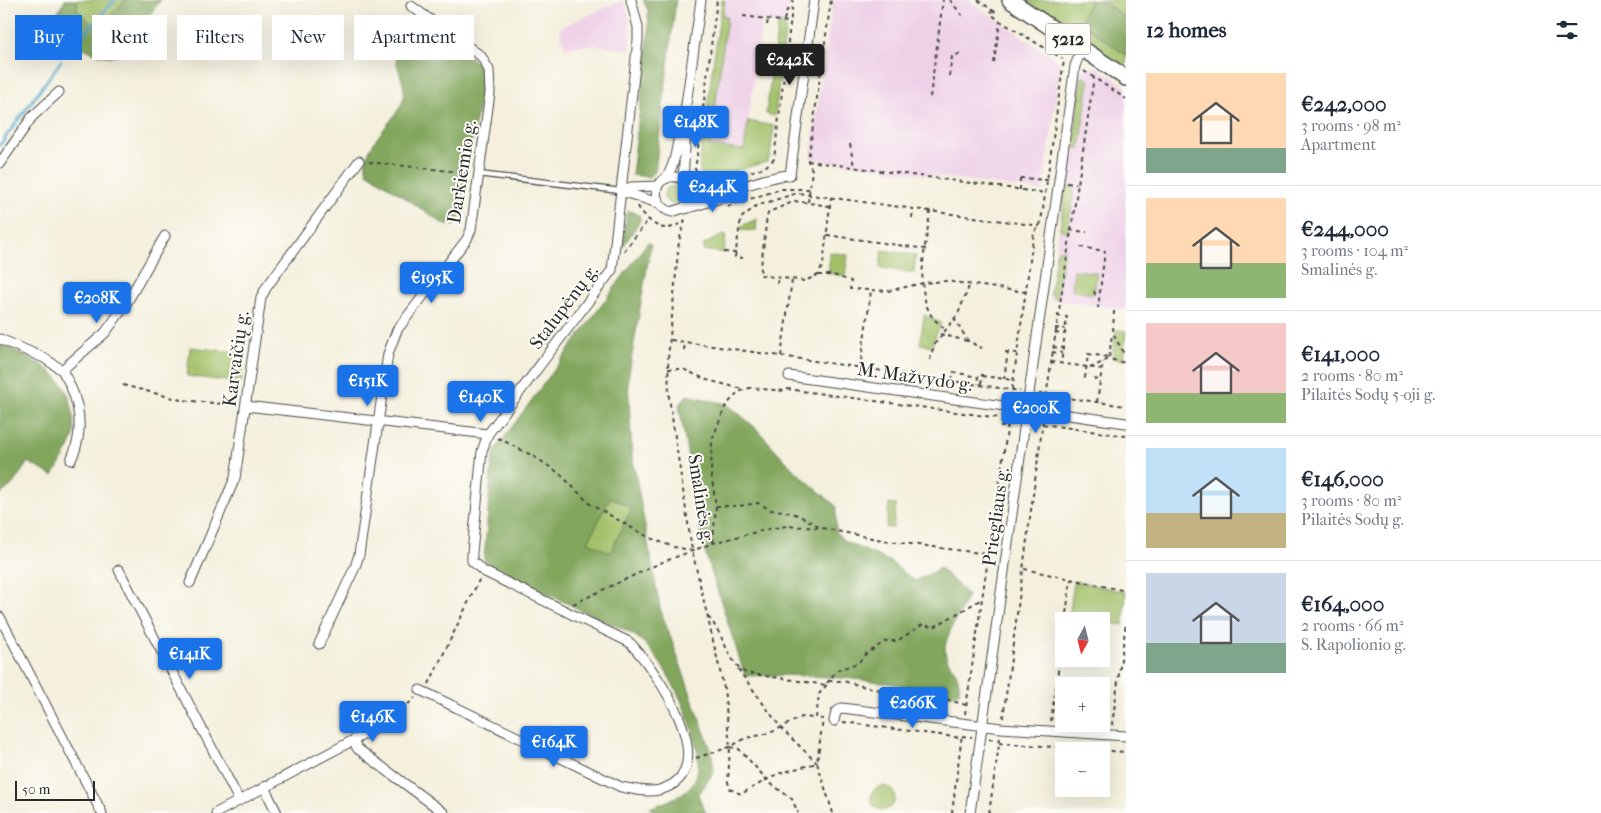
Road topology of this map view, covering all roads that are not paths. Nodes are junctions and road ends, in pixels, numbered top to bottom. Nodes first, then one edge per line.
1 (632, 0) edge
2 (701, 0) edge
3 (814, 0) edge
4 (1010, 0) edge
5 (411, 6) dead end
6 (1082, 48) junction
7 (1126, 78) edge
8 (59, 92) dead end
9 (684, 118) junction
10 (360, 161) road end
11 (0, 162) edge
12 (478, 174) junction
13 (685, 182) junction
14 (661, 183) junction
15 (733, 190) junction
16 (621, 191) junction
17 (658, 203) junction
18 (682, 210) junction
19 (165, 236) dead end
20 (0, 339) edge
21 (62, 370) junction
22 (789, 376) dead end
23 (246, 406) junction
24 (1027, 409) junction
25 (377, 420) junction
26 (1126, 422) edge
27 (488, 434) junction
28 (71, 460) dead end
29 (119, 570) dead end
30 (190, 583) dead end
31 (0, 617) edge
32 (319, 644) dead end
33 (422, 691) road end
34 (834, 721) road end
35 (382, 725) road end
36 (983, 725) junction
37 (1126, 736) edge
38 (353, 741) junction
39 (264, 787) junction
40 (239, 800) junction
41 (102, 813) edge
42 (216, 813) edge
43 (277, 813) edge
44 (444, 813) edge
45 (970, 813) edge

1 - 16 street, Stalupėnų g.
2 - 9 street
3 - 15 street
4 - 6 main road, 5212
5 - 12 street, Darkiemio g.
6 - 7 main road, 5212
6 - 24 street, Priegliaus g.
8 - 11 street
9 - 13 street
9 - 14 street
10 - 23 street, Karvaičių g.
12 - 16 lane
12 - 25 street, Darkiemio g.
13 - 14 street
13 - 15 street
13 - 18 street
14 - 16 street
14 - 17 street
15 - 18 street
16 - 17 street
16 - 27 street, Stalupėnų g.
17 - 18 street
19 - 21 street
20 - 21 street
21 - 28 street
22 - 24 street, M. Mažvydo g.
23 - 25 street
23 - 30 street, Karvaičių g.
24 - 26 street, M. Mažvydo g.
24 - 36 street, Priegliaus g.
25 - 27 street
25 - 32 street, Darkiemio g.
27 - 33 street, Stalupėnų g.
29 - 40 street
31 - 41 street
34 - 36 street
35 - 38 street
36 - 37 street
36 - 45 street, Priegliaus g.
38 - 39 street
38 - 44 street
39 - 40 street
39 - 43 street
40 - 42 street

